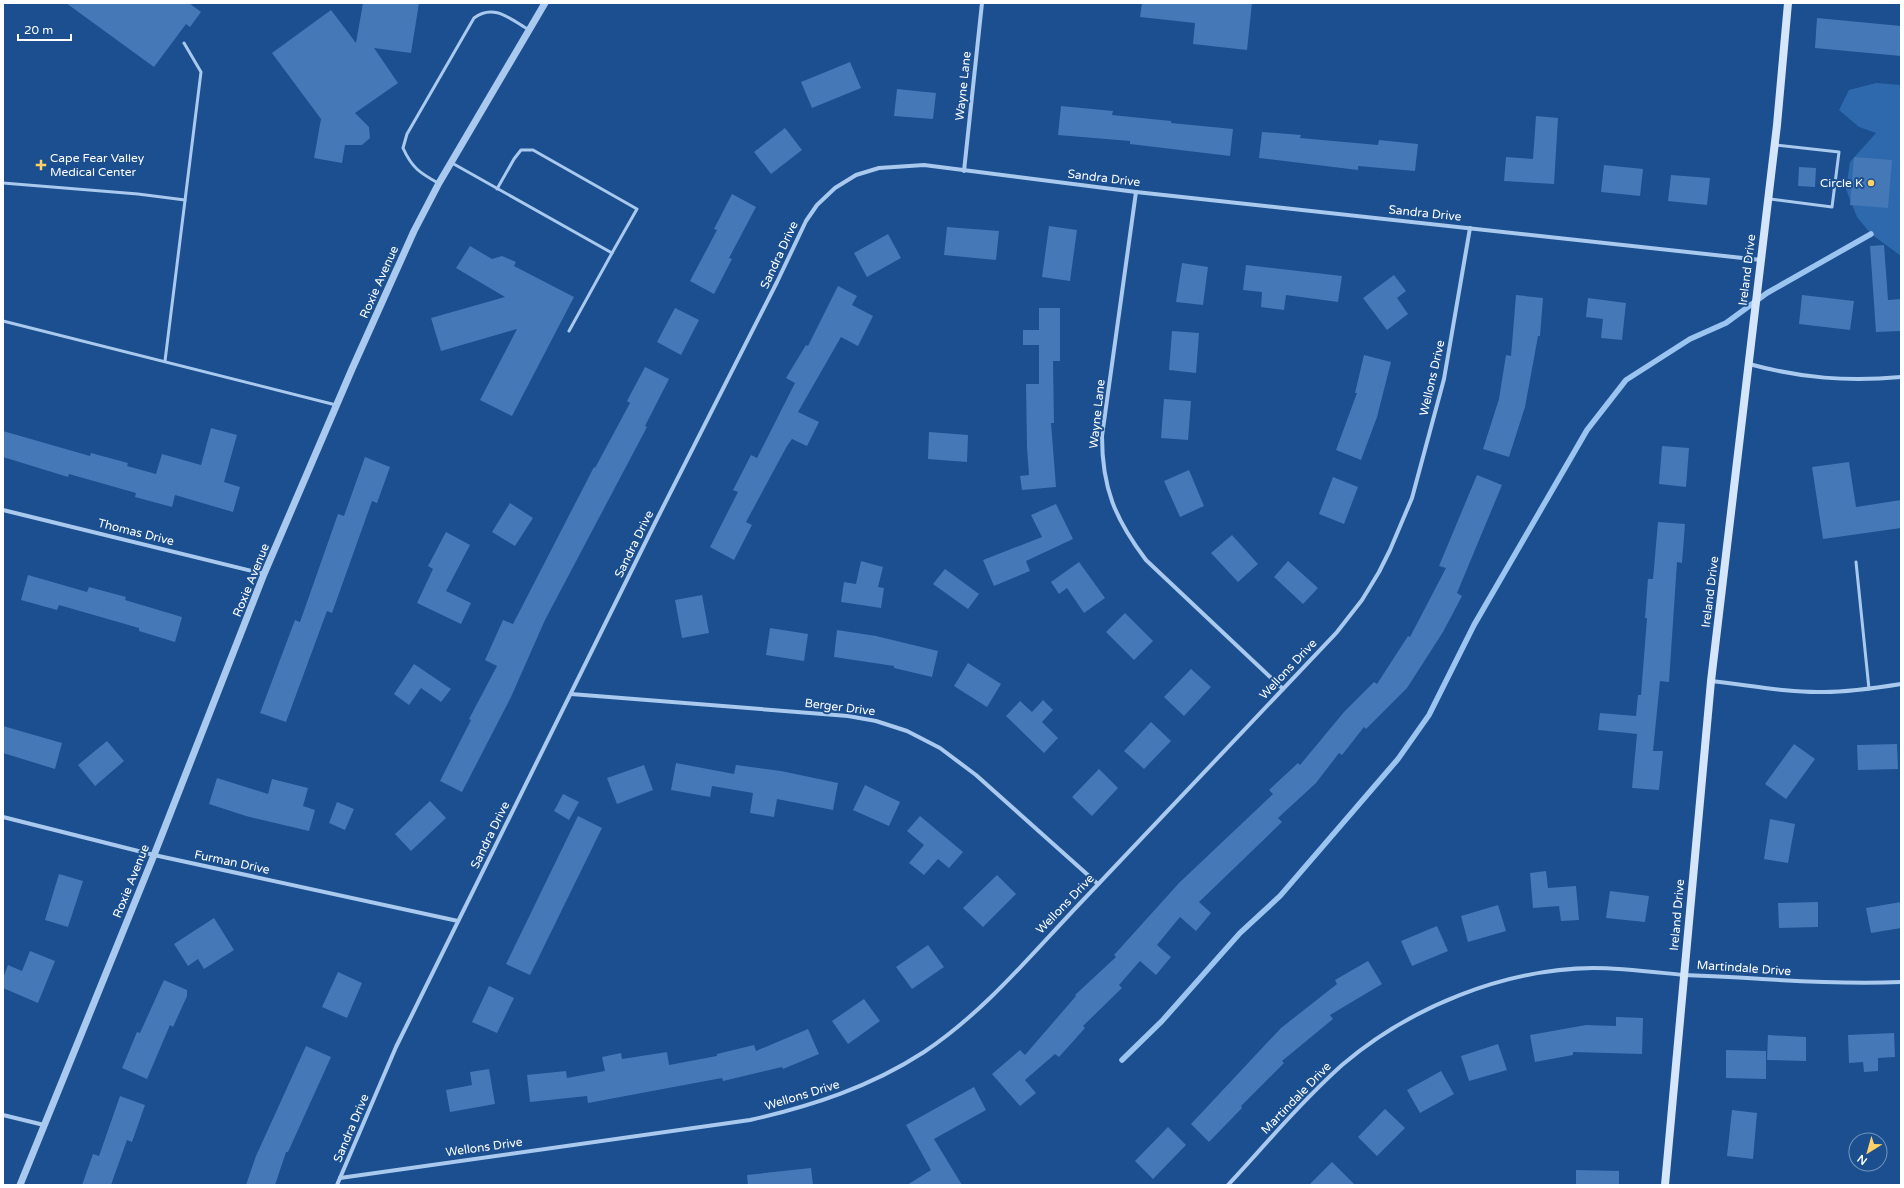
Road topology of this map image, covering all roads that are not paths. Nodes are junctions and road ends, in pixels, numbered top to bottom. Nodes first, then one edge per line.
1 (545, 3) edge
2 (982, 3) edge
3 (1788, 3) edge
4 (529, 30) junction
5 (184, 43) dead end
6 (1774, 145) junction
7 (452, 163) junction
8 (964, 171) junction
9 (3, 183) edge
10 (439, 183) junction
11 (497, 189) junction
12 (1136, 192) junction
13 (1768, 199) junction
14 (185, 200) junction
15 (1470, 228) junction
16 (612, 253) junction
17 (1761, 260) junction
18 (3, 321) edge
19 (569, 331) dead end
20 (165, 361) junction
21 (1748, 364) junction
22 (1901, 377) edge
23 (336, 405) junction
24 (3, 510) edge
25 (1856, 562) dead end
26 (264, 574) junction
27 (1711, 681) junction
28 (1901, 684) edge
29 (1283, 689) junction
30 (1869, 689) junction
31 (571, 694) junction
32 (3, 817) edge
33 (154, 855) junction
34 (1098, 884) junction
35 (458, 922) junction
36 (1684, 975) junction
37 (1901, 982) edge
38 (3, 1115) edge
39 (44, 1125) junction
40 (340, 1178) junction
41 (20, 1185) edge
42 (337, 1185) edge
43 (1228, 1185) edge
44 (1665, 1185) edge

1 - 4 street, Roxie Avenue
2 - 8 street, Wayne Lane
3 - 6 main road, Ireland Drive
4 - 7 street, Roxie Avenue
4 - 10 lane
5 - 14 lane
6 - 13 main road, Ireland Drive
6 - 13 lane
7 - 10 street, Roxie Avenue
7 - 11 lane
8 - 12 street, Sandra Drive
8 - 31 street, Sandra Drive
9 - 14 lane
10 - 23 street, Roxie Avenue
11 - 16 lane
11 - 16 lane
12 - 15 street, Sandra Drive
12 - 29 street, Wayne Lane
13 - 17 main road, Ireland Drive
14 - 20 lane
15 - 17 street, Sandra Drive
15 - 29 street, Wellons Drive
16 - 19 lane
17 - 21 main road, Ireland Drive
18 - 20 lane
20 - 23 lane
21 - 22 street
21 - 27 main road, Ireland Drive
23 - 26 street, Roxie Avenue
24 - 26 street, Thomas Drive
25 - 30 lane
26 - 33 street, Roxie Avenue
27 - 30 street
27 - 36 main road, Ireland Drive
28 - 30 street
29 - 34 street, Wellons Drive
31 - 34 street, Berger Drive
31 - 35 street, Sandra Drive
32 - 33 street, Furman Drive
33 - 35 street, Furman Drive
33 - 39 street, Roxie Avenue
34 - 40 street, Wellons Drive
35 - 40 street, Sandra Drive
36 - 37 street, Martindale Drive
36 - 43 street, Martindale Drive
36 - 44 main road, Ireland Drive
38 - 39 street
39 - 41 street, Roxie Avenue
40 - 42 street

